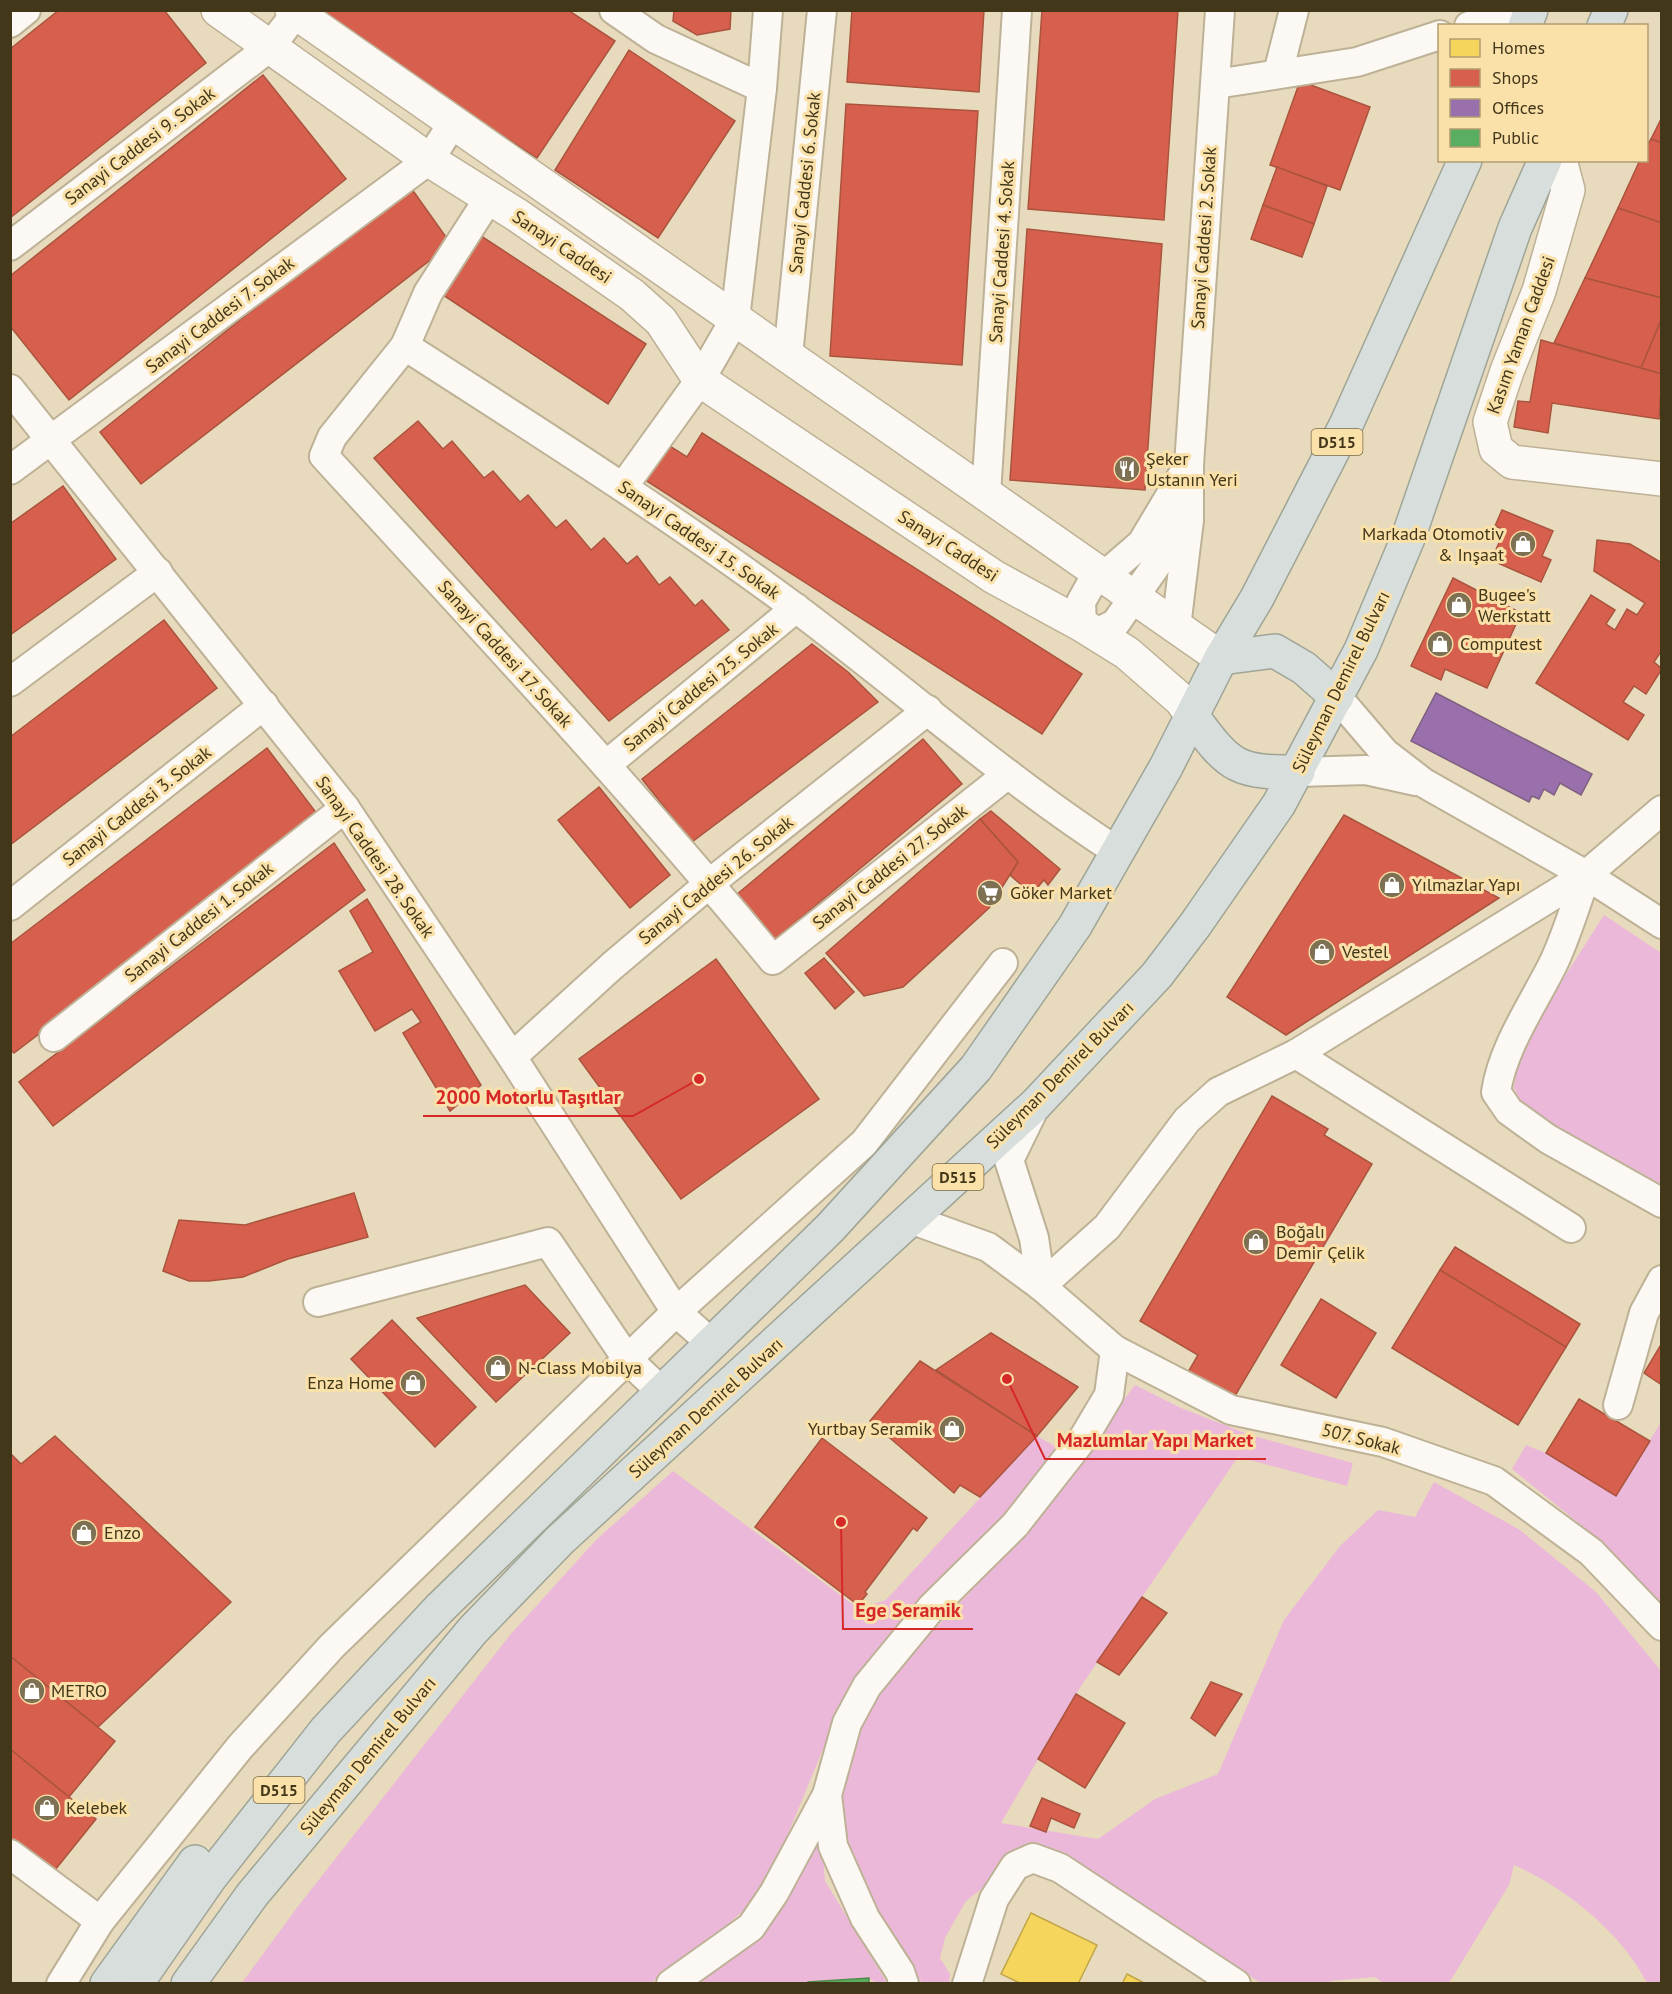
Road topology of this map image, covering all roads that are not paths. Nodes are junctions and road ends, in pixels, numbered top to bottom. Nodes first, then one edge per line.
1 (26, 10) edge
2 (218, 10) edge
3 (614, 10) edge
4 (768, 10) edge
5 (822, 10) edge
6 (1017, 10) edge
7 (1220, 10) edge
8 (1294, 10) edge
9 (1531, 10) edge
10 (1611, 10) edge
11 (294, 12) edge
12 (1506, 15) edge
13 (10, 23) edge
14 (1476, 24) edge
15 (1605, 24) edge
16 (1438, 36) edge
17 (270, 47) junction
18 (1278, 73) junction
19 (1216, 84) junction
20 (762, 88) junction
21 (453, 123) junction
22 (429, 160) junction
23 (1464, 162) edge
24 (1544, 162) edge
25 (1561, 162) edge
26 (489, 198) junction
27 (10, 246) edge
28 (735, 319) junction
29 (405, 346) junction
30 (788, 356) junction
31 (700, 380) junction
32 (10, 389) edge
33 (51, 440) junction
34 (1189, 465) junction
35 (10, 470) edge
36 (1662, 479) edge
37 (623, 487) junction
38 (986, 494) junction
39 (1189, 519) junction
40 (158, 572) junction
41 (1104, 576) junction
42 (1134, 597) junction
43 (796, 608) junction
44 (1176, 627) junction
45 (1089, 629) junction
46 (1221, 658) junction
47 (10, 682) edge
48 (1337, 697) junction
49 (264, 705) junction
50 (928, 710) junction
51 (1192, 716) junction
52 (606, 765) junction
53 (1298, 772) junction
54 (1008, 774) junction
55 (1424, 783) junction
56 (345, 808) junction
57 (1662, 810) edge
58 (1118, 852) junction
59 (1586, 875) junction
60 (710, 883) junction
61 (10, 906) edge
62 (1662, 924) edge
63 (773, 960) joint
64 (1003, 963) dead end
65 (54, 1036) dead end
66 (1296, 1054) junction
67 (512, 1058) junction
68 (1036, 1104) junction
69 (1662, 1203) edge
70 (912, 1220) junction
71 (1570, 1228) dead end
72 (1662, 1280) edge
73 (1041, 1286) junction
74 (318, 1302) dead end
75 (676, 1312) junction
76 (711, 1343) junction
77 (1115, 1350) junction
78 (627, 1359) junction
79 (662, 1392) junction
80 (1618, 1405) dead end
81 (439, 1609) junction
82 (1662, 1626) edge
83 (473, 1630) junction
84 (827, 1795) junction
85 (10, 1854) edge
86 (100, 1921) junction
87 (61, 1983) edge
88 (107, 1983) edge
89 (136, 1983) edge
90 (188, 1983) edge
91 (209, 1983) edge
92 (671, 1983) edge
93 (904, 1983) edge
94 (967, 1983) edge
95 (1236, 1983) edge

1 - 13 street
2 - 17 street, Sanayi Caddesi
3 - 20 street
4 - 20 street
5 - 30 street, Sanayi Caddesi 6. Sokak
6 - 38 street, Sanayi Caddesi 4. Sokak
7 - 19 street, Sanayi Caddesi 2. Sokak
8 - 18 street
9 - 12 highway
10 - 15 highway
11 - 17 street
11 - 21 street
12 - 14 street
16 - 18 street
17 - 22 street, Sanayi Caddesi
17 - 27 street, Sanayi Caddesi 9. Sokak
18 - 19 street
19 - 34 street, Sanayi Caddesi 2. Sokak
20 - 28 street
21 - 22 street
21 - 28 street
22 - 26 street, Sanayi Caddesi
22 - 33 street, Sanayi Caddesi 7. Sokak
23 - 46 highway, D515
24 - 48 highway, Süleyman Demirel Bulvarı / D515
25 - 36 street, Kasım Yaman Caddesi
26 - 29 street
26 - 31 street, Sanayi Caddesi
28 - 30 street
28 - 31 street
29 - 37 street, Sanayi Caddesi 15. Sokak
29 - 52 street, Sanayi Caddesi 17. Sokak
30 - 38 street
31 - 37 street
31 - 45 street, Sanayi Caddesi
32 - 33 street, Sanayi Caddesi 28. Sokak
33 - 35 street, Sanayi Caddesi 7. Sokak
33 - 40 street, Sanayi Caddesi 28. Sokak
34 - 39 street, Sanayi Caddesi 2. Sokak
34 - 41 street, Sanayi Caddesi 2. Sokak
37 - 43 street, Sanayi Caddesi 15. Sokak
38 - 41 street
39 - 42 street
39 - 44 street, Sanayi Caddesi 2. Sokak
40 - 47 street
40 - 49 street, Sanayi Caddesi 28. Sokak
41 - 42 street
41 - 45 street, Sanayi Caddesi 2. Sokak
42 - 44 street
42 - 45 street
43 - 50 street, Sanayi Caddesi 15. Sokak
43 - 52 street, Sanayi Caddesi 25. Sokak
44 - 46 street
45 - 51 street, Sanayi Caddesi
46 - 48 highway
46 - 51 highway, D515
48 - 53 highway, Süleyman Demirel Bulvarı / D515
48 - 55 street
49 - 56 street, Sanayi Caddesi 28. Sokak
49 - 61 street, Sanayi Caddesi 3. Sokak
50 - 54 street, Sanayi Caddesi 15. Sokak
50 - 60 street, Sanayi Caddesi 26. Sokak
51 - 53 highway
51 - 58 highway, D515
52 - 60 street, Sanayi Caddesi 17. Sokak
53 - 55 street
53 - 68 highway, Süleyman Demirel Bulvarı / D515
54 - 58 street, Sanayi Caddesi 15. Sokak
54 - 63 street, Sanayi Caddesi 27. Sokak
55 - 59 street
56 - 65 street, Sanayi Caddesi 1. Sokak
56 - 67 street, Sanayi Caddesi 28. Sokak
57 - 59 street
58 - 76 highway, D515
59 - 62 street
59 - 66 street
59 - 69 street
60 - 63 street, Sanayi Caddesi 17. Sokak
60 - 67 street, Sanayi Caddesi 26. Sokak
64 - 75 street
66 - 71 street
66 - 73 street
67 - 75 street, Sanayi Caddesi 28. Sokak
68 - 70 highway, Süleyman Demirel Bulvarı / D515
68 - 73 street
70 - 73 street, 507. Sokak
70 - 83 highway, Süleyman Demirel Bulvarı / D515
72 - 80 street
73 - 77 street, 507. Sokak
74 - 78 street
75 - 76 street, Sanayi Caddesi 28. Sokak
75 - 78 street
76 - 79 highway, D515
77 - 82 street, 507. Sokak
77 - 84 street
78 - 79 street
78 - 86 street
79 - 81 highway, D515
81 - 88 highway
81 - 89 highway, D515
83 - 90 highway, Süleyman Demirel Bulvarı / D515
83 - 91 highway
84 - 92 street
84 - 93 street
85 - 86 street
86 - 87 street
94 - 95 street

